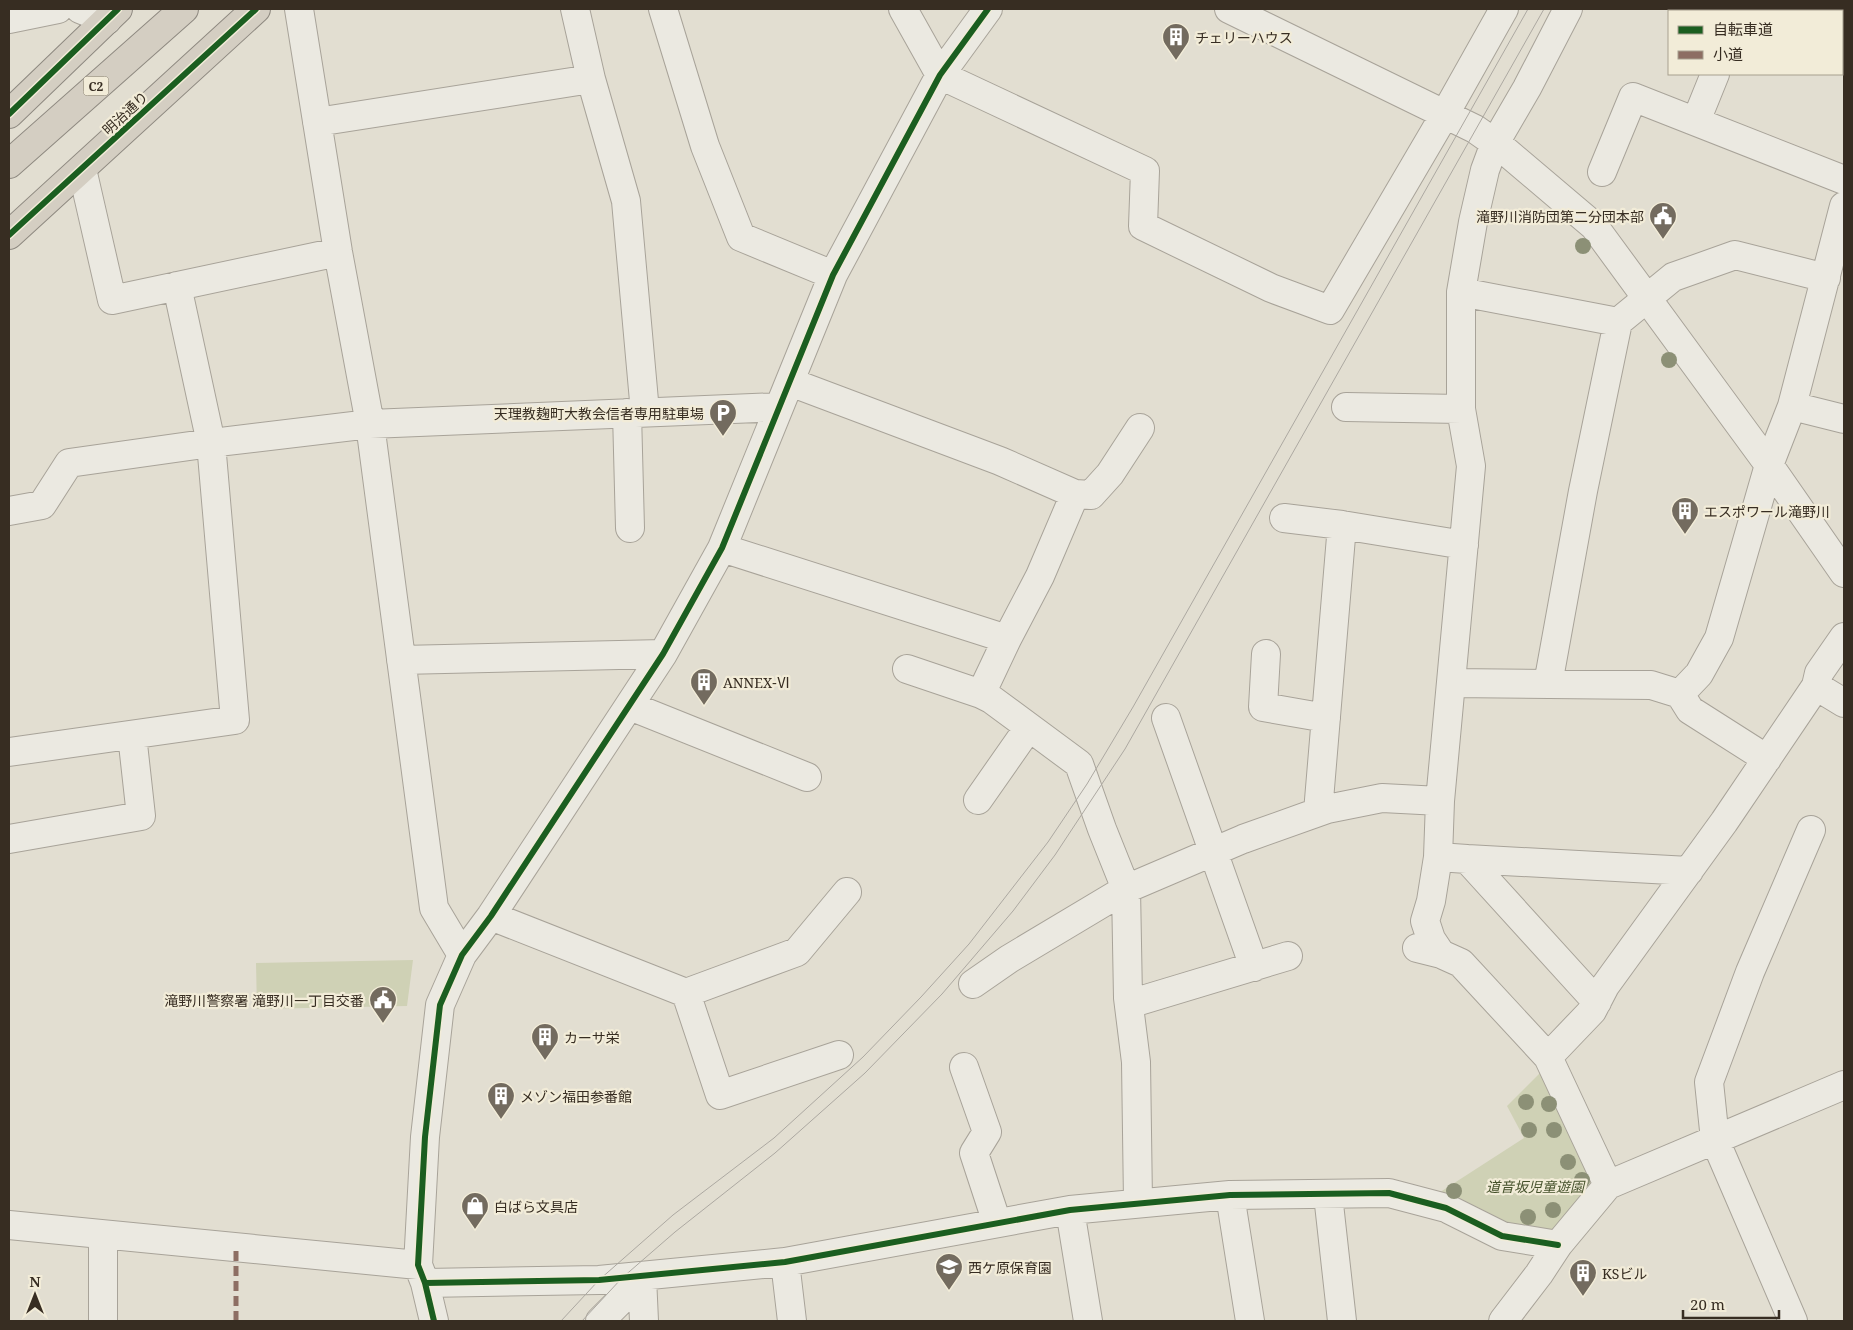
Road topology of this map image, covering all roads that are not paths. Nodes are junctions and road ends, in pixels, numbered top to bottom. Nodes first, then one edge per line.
1 (58, 9) edge
2 (80, 9) edge
3 (184, 9) edge
4 (256, 9) edge
5 (299, 9) edge
6 (575, 9) edge
7 (662, 9) edge
8 (903, 9) edge
9 (988, 9) edge
10 (1229, 9) edge
11 (1504, 9) edge
12 (1568, 9) edge
13 (19, 14) edge
14 (112, 14) edge
15 (940, 75) junction
16 (1715, 75) edge
17 (591, 79) junction
18 (9, 114) edge
19 (1445, 114) junction
20 (1696, 121) junction
21 (317, 122) junction
22 (1495, 143) junction
23 (9, 164) edge
24 (82, 169) junction
25 (1602, 172) dead end
26 (1844, 180) edge
27 (1844, 206) edge
28 (9, 235) edge
29 (338, 252) junction
30 (833, 275) junction
31 (1826, 278) junction
32 (177, 286) junction
33 (1460, 292) junction
34 (1647, 297) junction
35 (1618, 322) junction
36 (790, 382) junction
37 (779, 406) junction
38 (1346, 406) dead end
39 (1792, 406) junction
40 (1461, 409) junction
41 (636, 412) junction
42 (1844, 419) edge
43 (370, 424) junction
44 (1140, 428) dead end
45 (211, 443) junction
46 (1769, 465) junction
47 (1075, 494) junction
48 (9, 511) edge
49 (1284, 518) dead end
50 (1342, 525) junction
51 (630, 528) dead end
52 (1464, 545) junction
53 (722, 548) junction
54 (1844, 573) edge
55 (1844, 637) edge
56 (1007, 639) junction
57 (663, 654) junction
58 (1266, 654) dead end
59 (401, 660) junction
60 (907, 669) dead end
61 (1451, 683) junction
62 (1548, 684) junction
63 (1816, 686) junction
64 (981, 694) junction
65 (1680, 694) junction
66 (1844, 703) edge
67 (630, 706) junction
68 (1166, 718) dead end
69 (1326, 718) junction
70 (1029, 727) junction
71 (132, 735) junction
72 (9, 752) edge
73 (1767, 759) junction
74 (807, 777) dead end
75 (978, 800) dead end
76 (1440, 801) junction
77 (1318, 812) junction
78 (1811, 830) dead end
79 (9, 838) edge
80 (1214, 851) junction
81 (1438, 857) junction
82 (1467, 859) junction
83 (1689, 871) junction
84 (1126, 888) junction
85 (847, 892) dead end
86 (491, 916) junction
87 (462, 955) junction
88 (1288, 956) dead end
89 (1254, 967) junction
90 (973, 984) dead end
91 (686, 993) junction
92 (1597, 1002) junction
93 (1129, 1004) junction
94 (839, 1054) dead end
95 (1548, 1057) junction
96 (964, 1067) dead end
97 (1844, 1085) edge
98 (1715, 1140) junction
99 (1608, 1185) junction
100 (1230, 1195) junction
101 (1328, 1195) junction
102 (1138, 1202) junction
103 (1070, 1210) junction
104 (997, 1223) junction
105 (9, 1225) edge
106 (103, 1235) junction
107 (1558, 1245) junction
108 (785, 1262) junction
109 (422, 1274) junction
110 (642, 1278) junction
111 (102, 1321) edge
112 (434, 1321) edge
113 (600, 1321) edge
114 (644, 1321) edge
115 (792, 1321) edge
116 (1088, 1321) edge
117 (1250, 1321) edge
118 (1342, 1321) edge
119 (1503, 1321) edge
120 (1793, 1321) edge

1 - 13 street
2 - 14 street
3 - 23 highway, C2
4 - 24 highway, 明治通り
5 - 21 street
6 - 17 street
7 - 30 street
8 - 15 street
9 - 15 street
10 - 19 street
11 - 19 street
12 - 22 street
14 - 18 highway
15 - 19 street
15 - 30 street
16 - 20 street
17 - 21 street
17 - 41 street
19 - 22 street
20 - 25 street
20 - 26 street
21 - 29 street
22 - 33 street
22 - 34 street
24 - 28 highway, 明治通り
24 - 32 street
27 - 31 street
29 - 32 street
29 - 43 street
30 - 36 street
31 - 34 street
31 - 39 street
32 - 45 street
33 - 35 street
33 - 40 street
34 - 35 street
34 - 46 street
35 - 62 street
36 - 37 street
36 - 47 street
37 - 41 street
37 - 53 street
38 - 40 street
39 - 42 street
39 - 46 street
40 - 52 street
41 - 43 street
41 - 51 street
43 - 45 street
43 - 59 street
44 - 47 street
45 - 48 street
45 - 71 street
46 - 54 street
46 - 65 street
47 - 56 street
49 - 50 street
50 - 52 street
50 - 69 street
52 - 61 street
53 - 56 street
53 - 57 street
55 - 63 street
56 - 64 street
57 - 59 street
57 - 67 street
58 - 69 street
59 - 87 street
60 - 64 street
61 - 62 street
61 - 76 street
62 - 65 street
63 - 66 street
63 - 73 street
64 - 70 street
65 - 73 street
67 - 74 street
67 - 86 street
68 - 80 street
69 - 77 street
70 - 75 street
70 - 84 street
71 - 72 street
71 - 79 street
73 - 83 street
76 - 77 street
76 - 81 street
77 - 80 street
78 - 98 street
80 - 84 street
80 - 89 street
81 - 82 street
81 - 95 street
82 - 83 street
82 - 92 street
83 - 92 street
84 - 90 street
84 - 93 street
85 - 91 street
86 - 87 street
86 - 91 street
87 - 109 street
88 - 89 street
89 - 93 street
91 - 94 street
92 - 95 street
93 - 102 street
95 - 99 street
96 - 104 street
97 - 98 street
98 - 99 street
98 - 120 street
99 - 107 street
100 - 101 street
100 - 102 street
100 - 117 street
101 - 107 street
101 - 118 street
102 - 103 street
103 - 104 street
103 - 116 street
104 - 108 street
105 - 106 street
106 - 109 street
106 - 111 street
107 - 119 street
108 - 110 street
108 - 115 street
109 - 110 street
109 - 112 street
110 - 113 street
110 - 114 street

